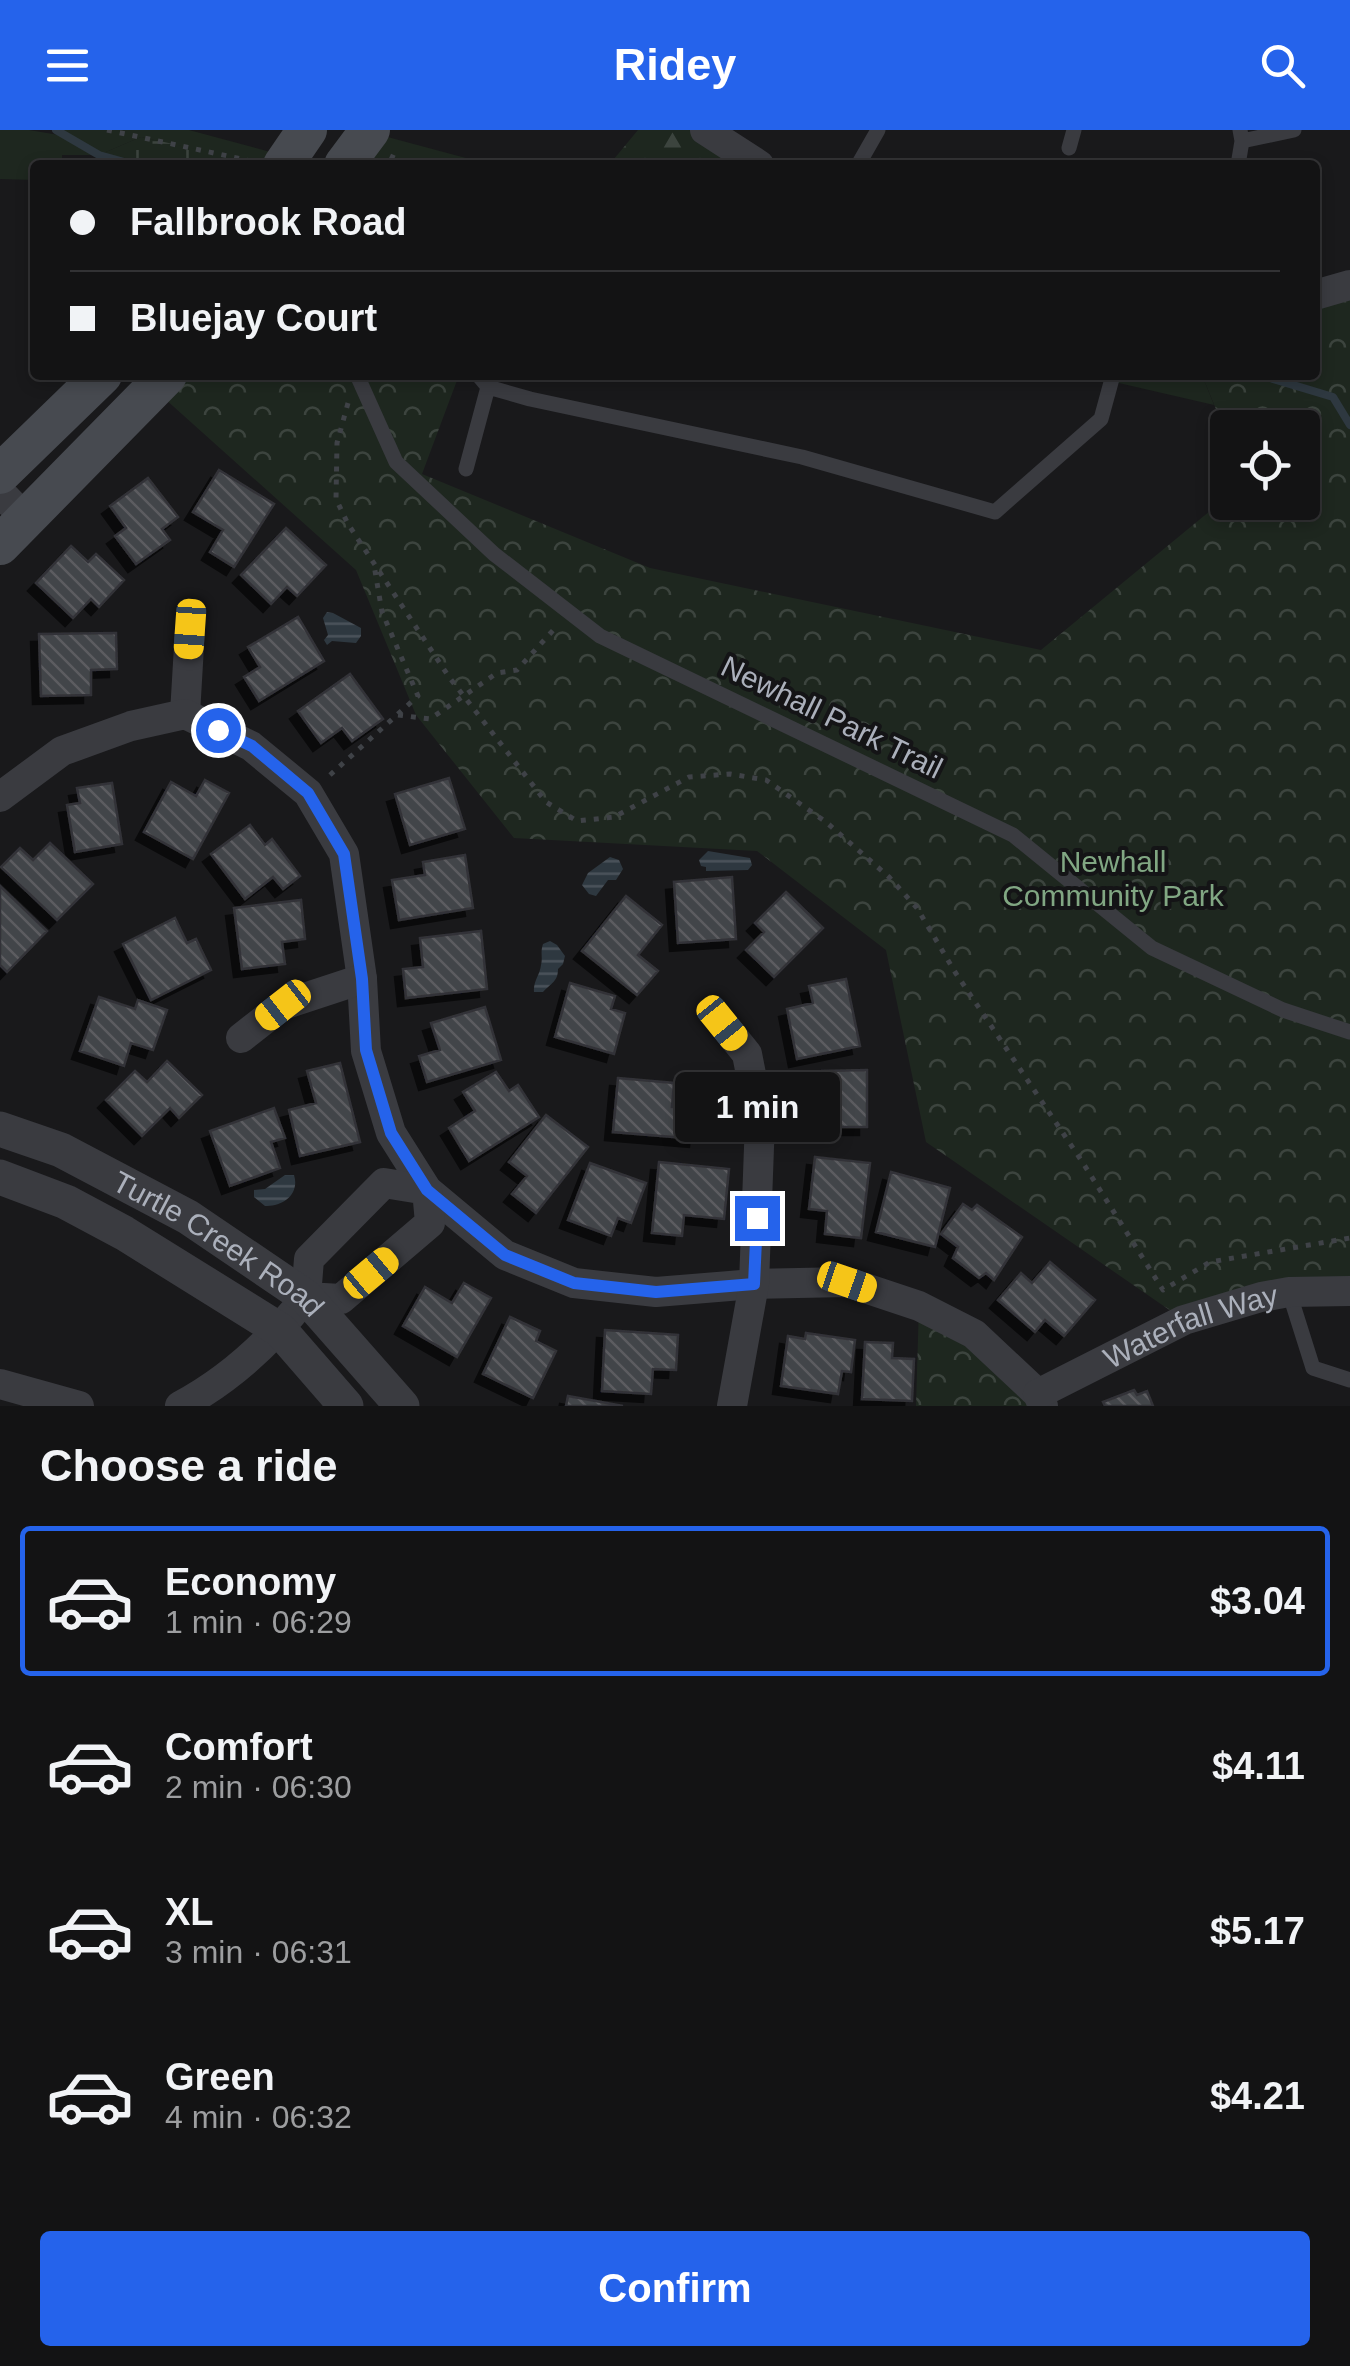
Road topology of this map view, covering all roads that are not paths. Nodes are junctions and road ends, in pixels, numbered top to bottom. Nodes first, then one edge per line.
1 (307, 130) edge
2 (704, 130) edge
3 (878, 130) edge
4 (1074, 130) edge
5 (1294, 130) edge
6 (1241, 135) edge
7 (378, 142) edge
8 (1069, 148) dead end
9 (276, 160) edge
10 (351, 160) edge
11 (751, 160) edge
12 (861, 160) edge
13 (1238, 160) edge
14 (1350, 284) edge
15 (1320, 294) edge
16 (97, 380) edge
17 (161, 380) edge
18 (359, 380) edge
19 (1111, 380) edge
20 (483, 381) edge
21 (466, 468) dead end
22 (0, 474) edge
23 (8, 519) edge
24 (190, 629) dead end
25 (185, 714) junction
26 (0, 797) edge
27 (362, 979) junction
28 (722, 1023) dead end
29 (1350, 1032) edge
30 (241, 1038) dead end
31 (0, 1129) edge
32 (0, 1177) edge
33 (427, 1190) junction
34 (754, 1284) junction
35 (1350, 1290) edge
36 (1289, 1292) junction
37 (306, 1298) junction
38 (280, 1330) junction
39 (1350, 1380) edge
40 (0, 1384) edge
41 (1040, 1400) edge
42 (79, 1406) edge
43 (180, 1406) edge
44 (346, 1406) edge
45 (402, 1406) edge
46 (732, 1406) edge

1 - 9 main road
2 - 11 street
3 - 12 lane
4 - 8 lane
5 - 6 lane
6 - 13 lane
7 - 10 main road
14 - 15 street
16 - 22 main road
17 - 23 main road
18 - 29 lane, Newhall Park Trail
19 - 20 lane
20 - 21 lane
24 - 25 street
25 - 26 street
25 - 27 street
27 - 30 street
27 - 33 street
28 - 34 street
31 - 37 street, Turtle Creek Road
32 - 38 street, Turtle Creek Road
33 - 34 street
33 - 37 street
33 - 37 street
34 - 41 street
34 - 46 street
35 - 36 street, Waterfall Way
36 - 39 lane
36 - 41 street, Waterfall Way
37 - 38 street
37 - 45 street, Turtle Creek Road
38 - 43 street
38 - 44 street, Turtle Creek Road
40 - 42 street

